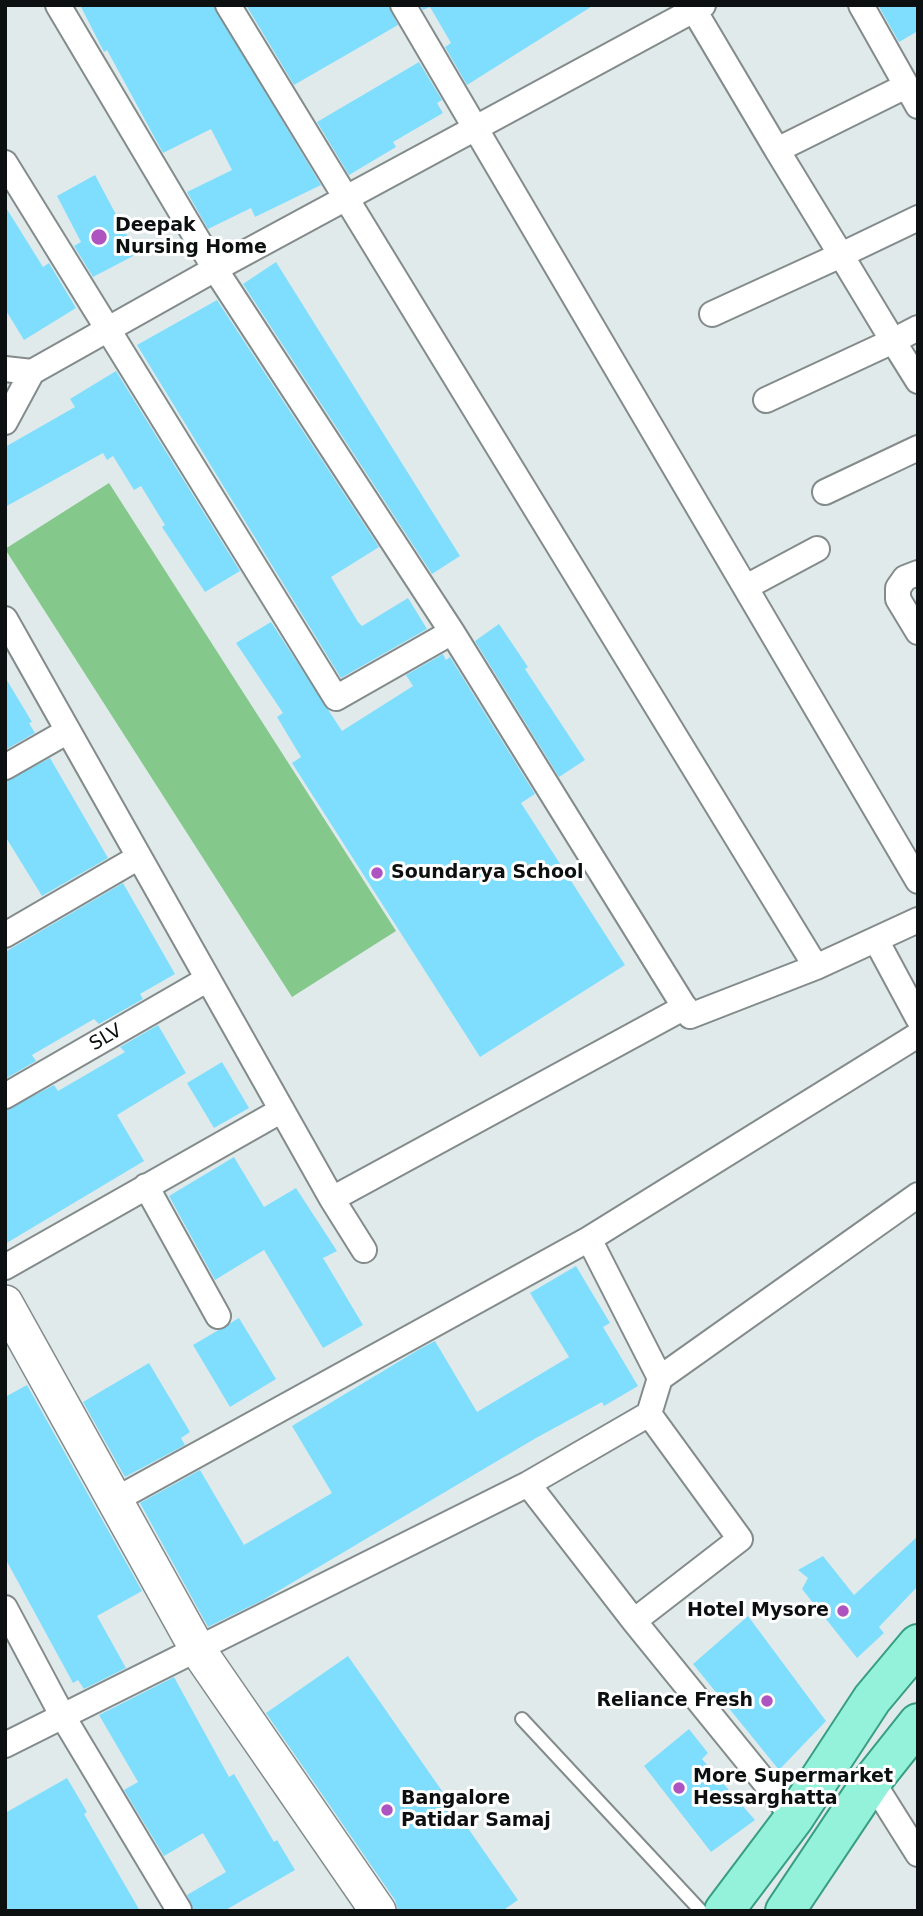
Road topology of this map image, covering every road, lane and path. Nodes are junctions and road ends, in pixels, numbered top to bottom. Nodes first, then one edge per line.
1 (58, 5) edge
2 (228, 5) edge
3 (403, 5) edge
4 (861, 5) edge
5 (696, 7) edge
6 (912, 96) edge
7 (476, 127) junction
8 (777, 150) junction
9 (5, 163) edge
10 (345, 201) junction
11 (918, 218) edge
12 (841, 255) junction
13 (215, 269) junction
14 (712, 314) dead end
15 (110, 328) junction
16 (918, 328) edge
17 (893, 341) junction
18 (5, 369) edge
19 (32, 372) junction
20 (918, 381) edge
21 (766, 400) dead end
22 (5, 422) edge
23 (918, 449) edge
24 (825, 492) dead end
25 (817, 549) dead end
26 (918, 573) edge
27 (746, 587) junction
28 (5, 619) edge
29 (452, 632) junction
30 (918, 632) edge
31 (68, 731) junction
32 (5, 766) edge
33 (139, 857) junction
34 (918, 881) edge
35 (918, 920) edge
36 (5, 935) edge
37 (876, 940) junction
38 (816, 967) junction
39 (208, 979) junction
40 (685, 1007) junction
41 (918, 1018) edge
42 (918, 1035) edge
43 (5, 1096) edge
44 (282, 1110) junction
45 (146, 1186) junction
46 (918, 1195) edge
47 (332, 1199) junction
48 (589, 1239) junction
49 (364, 1250) dead end
50 (5, 1267) edge
51 (5, 1303) edge
52 (218, 1316) dead end
53 (660, 1378) junction
54 (649, 1414) junction
55 (528, 1484) junction
56 (115, 1500) junction
57 (5, 1608) edge
58 (634, 1621) junction
59 (198, 1650) junction
60 (916, 1650) edge
61 (62, 1715) junction
62 (522, 1719) dead end
63 (918, 1723) edge
64 (5, 1745) edge
65 (872, 1781) junction
66 (794, 1818) junction
67 (918, 1854) edge
68 (793, 1907) edge
69 (179, 1910) edge
70 (378, 1911) edge
71 (701, 1911) edge
72 (723, 1911) edge

1 - 13 street
2 - 10 street
3 - 7 street
4 - 6 street
5 - 7 street
5 - 8 street
6 - 8 street
7 - 10 street
7 - 27 street
8 - 12 street
9 - 15 street
10 - 13 street
10 - 38 street
11 - 12 street
12 - 14 street
12 - 17 street
13 - 15 street
13 - 29 street
15 - 19 street
15 - 29 street
16 - 17 street
17 - 20 street
17 - 21 street
18 - 19 street
19 - 22 street
23 - 24 street
25 - 27 street
26 - 30 street
27 - 34 street
28 - 31 street
29 - 40 street
31 - 32 street
31 - 33 street
33 - 36 street
33 - 39 street
35 - 37 street
37 - 38 street
37 - 41 street
38 - 40 street
39 - 43 street, SLV
39 - 44 street
40 - 47 street
42 - 48 street
44 - 45 street
44 - 47 street
45 - 50 street
45 - 52 street
46 - 53 street
47 - 49 street
48 - 53 street
48 - 56 street
51 - 56 street
53 - 54 street
54 - 55 street
54 - 58 street
55 - 58 street
55 - 59 street
56 - 59 street
57 - 61 street
58 - 66 street
59 - 61 street
59 - 70 street
60 - 66 main road
61 - 64 street
61 - 69 street
62 - 71 lane
63 - 65 main road
65 - 67 street
65 - 68 main road
66 - 72 main road

